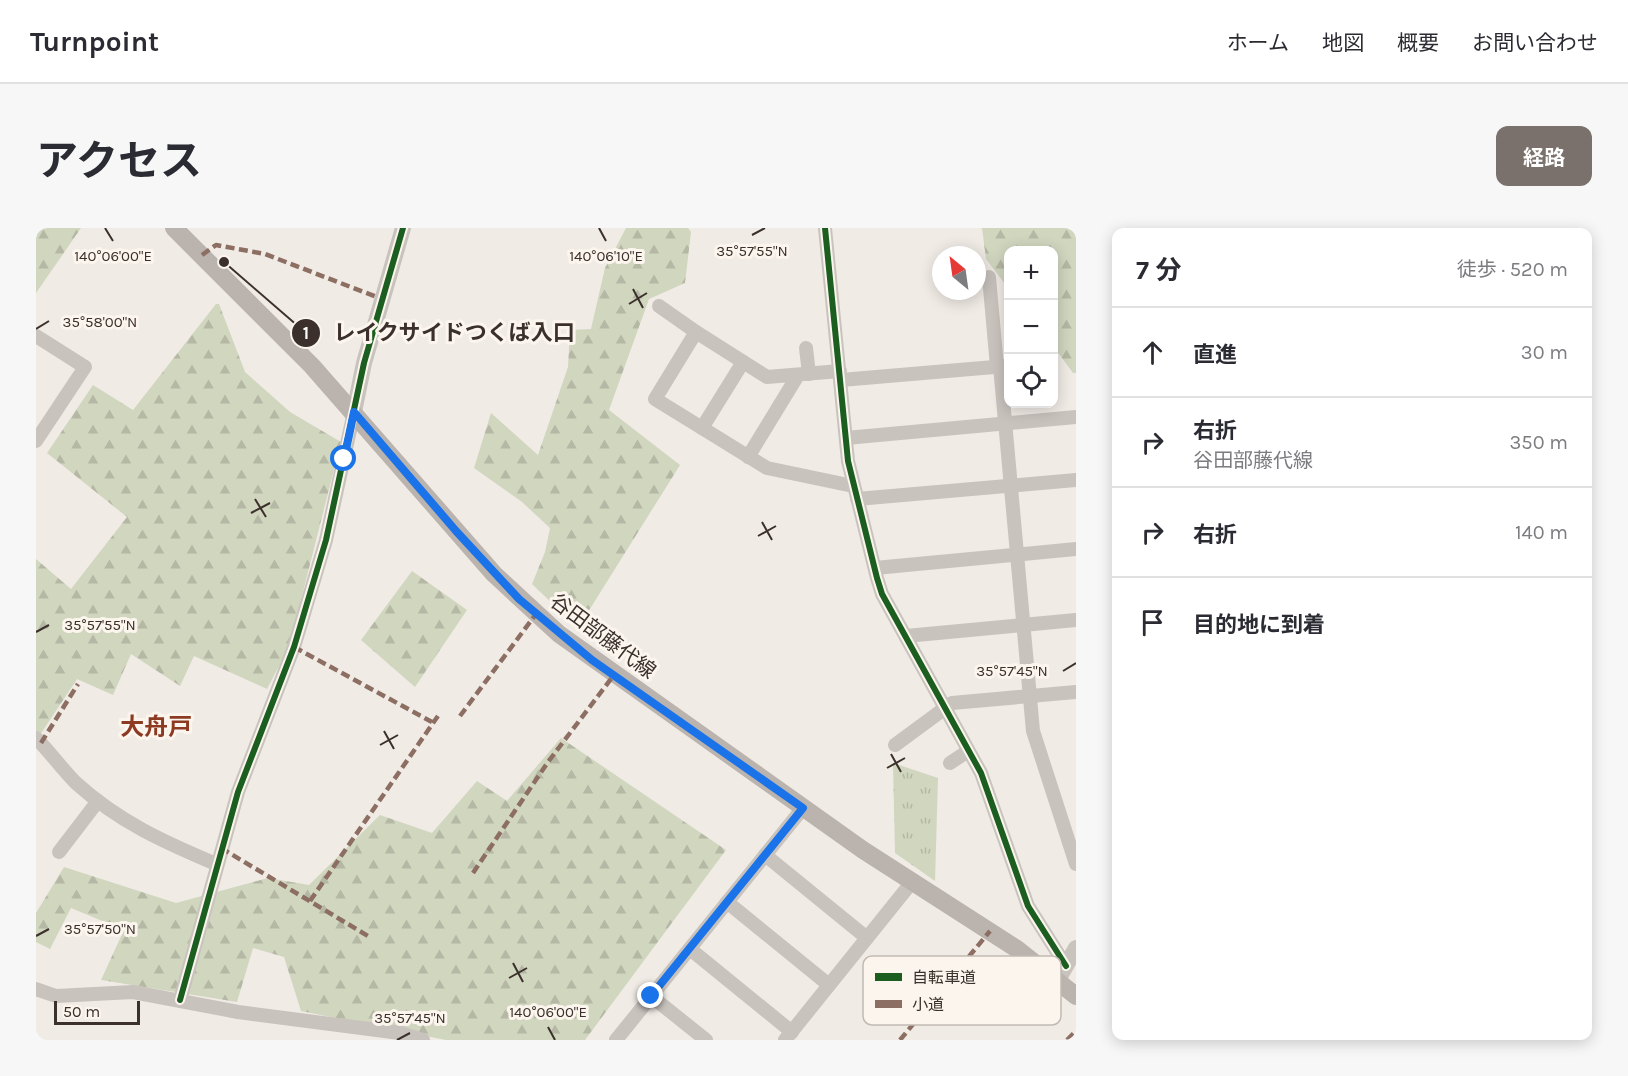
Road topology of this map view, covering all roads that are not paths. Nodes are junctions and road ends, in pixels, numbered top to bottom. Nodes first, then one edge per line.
1 (403, 228) edge
2 (825, 228) edge
3 (181, 230) edge
4 (989, 277) dead end
5 (659, 306) dead end
6 (696, 332) junction
7 (36, 336) edge
8 (806, 348) dead end
9 (743, 362) junction
10 (1002, 366) edge
11 (804, 375) junction
12 (840, 375) junction
13 (354, 412) junction
14 (1076, 417) edge
15 (1005, 424) junction
16 (702, 428) junction
17 (846, 438) junction
18 (36, 441) edge
19 (748, 457) junction
20 (1076, 480) edge
21 (1010, 486) junction
22 (855, 492) junction
23 (1076, 549) edge
24 (1017, 555) junction
25 (875, 568) junction
26 (1076, 620) edge
27 (1023, 624) junction
28 (906, 636) junction
29 (1076, 692) edge
30 (1029, 696) junction
31 (945, 707) junction
32 (36, 738) edge
33 (896, 745) dead end
34 (968, 751) junction
35 (950, 763) dead end
36 (98, 801) junction
37 (803, 808) junction
38 (59, 852) dead end
39 (765, 855) junction
40 (216, 864) junction
41 (1076, 864) edge
42 (912, 882) junction
43 (727, 902) junction
44 (867, 938) junction
45 (1076, 948) edge
46 (690, 949) junction
47 (1031, 956) edge
48 (1053, 956) edge
49 (1062, 973) joint
50 (829, 985) junction
51 (36, 989) edge
52 (651, 996) junction
53 (1076, 996) edge
54 (180, 1000) junction
55 (788, 1036) edge
56 (416, 1039) edge
57 (616, 1040) edge
58 (706, 1040) edge

1 - 13 street
2 - 12 street
3 - 13 main road, 谷田部藤代線
4 - 10 street
5 - 6 street
6 - 9 street
6 - 16 street
7 - 18 street
8 - 11 street
9 - 11 street
9 - 16 street
10 - 12 street
10 - 15 street
11 - 12 street
11 - 19 street
12 - 17 street
13 - 37 main road, 谷田部藤代線
13 - 40 street
14 - 15 street
15 - 17 street
15 - 21 street
16 - 19 street
17 - 22 street
19 - 22 street
20 - 21 street
21 - 22 street
21 - 24 street
22 - 25 street
23 - 24 street
24 - 25 street
24 - 27 street
25 - 28 street
26 - 27 street
27 - 28 street
27 - 30 street
28 - 31 street
29 - 30 street
30 - 31 street
30 - 41 street
31 - 33 street
31 - 34 street
32 - 36 street
34 - 35 street
34 - 48 street
36 - 38 street
36 - 40 street
37 - 39 street
37 - 42 main road, 谷田部藤代線
39 - 43 street
39 - 44 street
40 - 54 street
42 - 44 street
42 - 47 main road, 谷田部藤代線
43 - 46 street
43 - 50 street
44 - 50 street
45 - 49 street
46 - 52 street
46 - 55 street
49 - 53 main road, 谷田部藤代線
50 - 55 street
51 - 54 street
52 - 57 street
52 - 58 street
54 - 56 street

